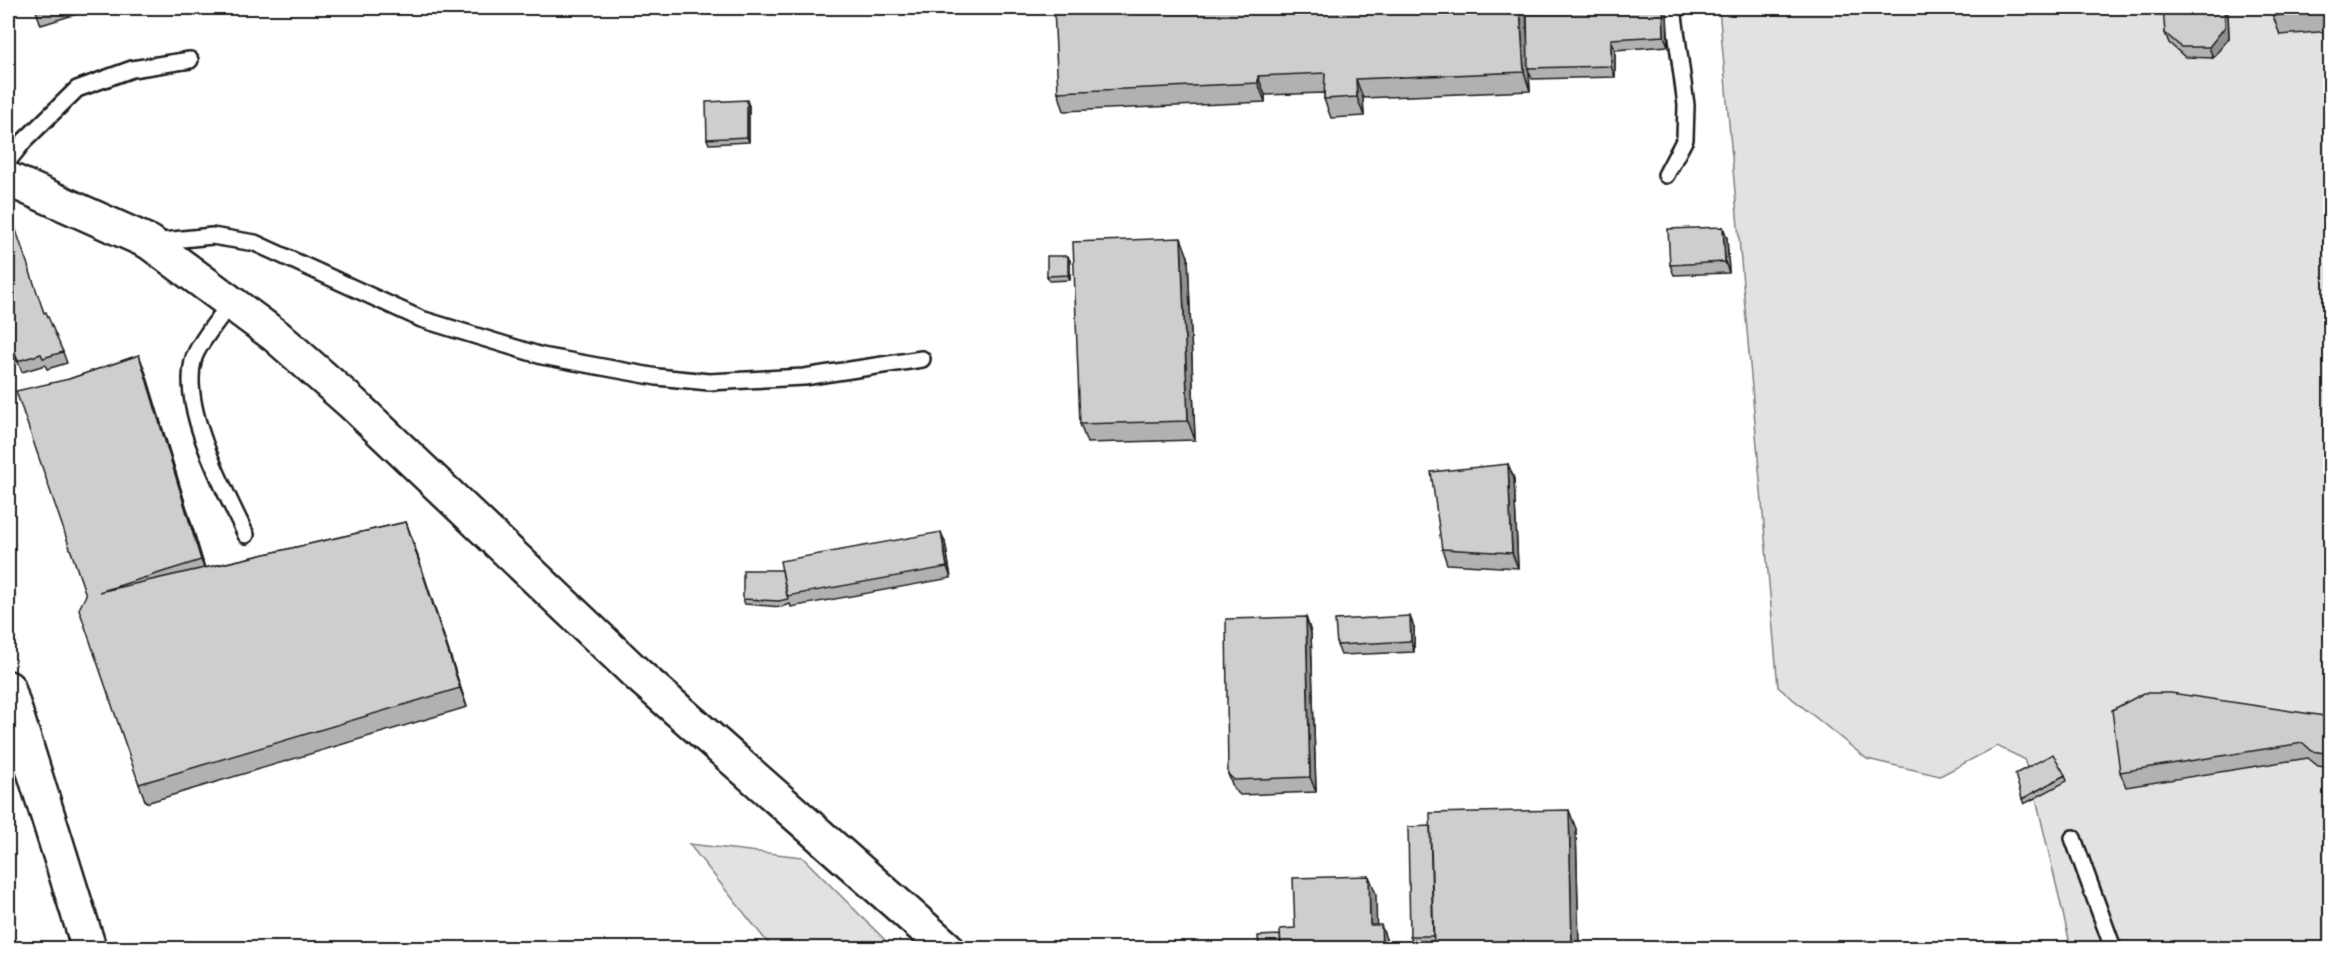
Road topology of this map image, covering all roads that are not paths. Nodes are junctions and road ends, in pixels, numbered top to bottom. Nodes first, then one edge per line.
1 (1673, 8) edge
2 (190, 60) dead end
3 (8, 161) edge
4 (1666, 175) dead end
5 (8, 179) edge
6 (148, 242) junction
7 (231, 303) junction
8 (922, 359) dead end
9 (246, 535) dead end
10 (8, 688) edge
11 (2073, 838) dead end
12 (89, 948) edge
13 (947, 948) edge
14 (2113, 948) edge

1 - 4 lane
2 - 3 lane
5 - 6 main road
6 - 7 main road
6 - 8 lane
7 - 9 lane
7 - 13 main road
10 - 12 main road
11 - 14 lane

